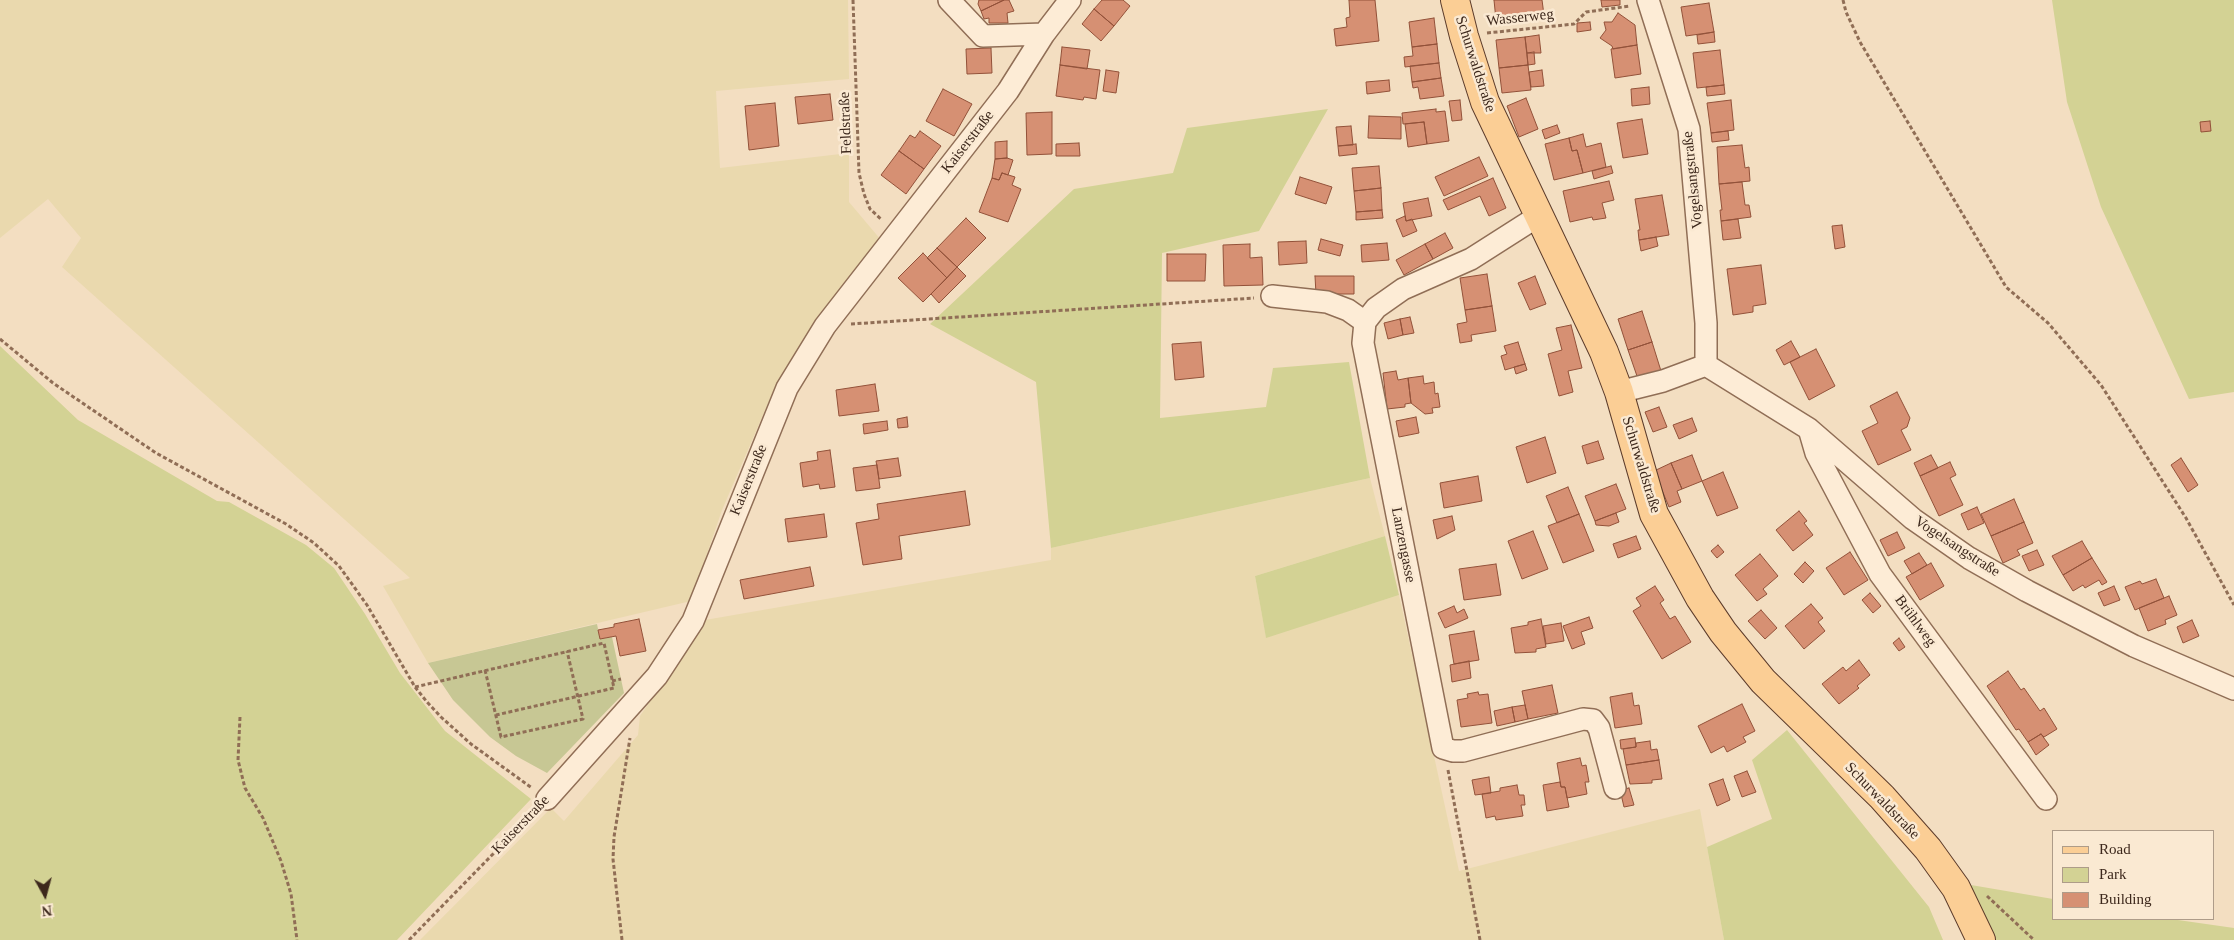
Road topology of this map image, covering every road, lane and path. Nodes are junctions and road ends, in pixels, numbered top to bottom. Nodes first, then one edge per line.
1 (853, 0) edge
2 (949, 0) edge
3 (1070, 0) edge
4 (1455, 0) edge
5 (1843, 0) edge
6 (1641, 3) edge
7 (1044, 34) junction
8 (1464, 36) junction
9 (1540, 215) junction
10 (895, 234) junction
11 (1272, 296) joint
12 (1365, 322) junction
13 (825, 326) junction
14 (0, 339) edge
15 (1706, 365) junction
16 (1619, 392) junction
17 (1809, 429) junction
18 (2234, 605) edge
19 (567, 651) junction
20 (485, 670) junction
21 (621, 679) dead end
22 (612, 681) junction
23 (415, 687) junction
24 (2234, 689) edge
25 (578, 696) junction
26 (496, 715) junction
27 (240, 717) dead end
28 (1443, 748) junction
29 (627, 757) dead end
30 (1615, 788) dead end
31 (547, 799) junction
32 (2046, 799) dead end
33 (1963, 901) junction
34 (297, 940) edge
35 (409, 940) edge
36 (622, 940) edge
37 (1480, 940) edge
38 (1980, 940) edge
39 (2034, 940) edge

1 - 10 path, Feldstraße
2 - 7 street
3 - 7 street, Kaiserstraße
4 - 8 main road, Schurwaldstraße
5 - 18 path
6 - 8 path, Wasserweg
6 - 15 street, Vogelsangstraße
7 - 10 street, Kaiserstraße
8 - 9 main road, Schurwaldstraße
9 - 12 street
9 - 16 main road, Schurwaldstraße
10 - 13 street, Kaiserstraße
11 - 12 street
11 - 13 path
12 - 28 street, Lanzengasse
13 - 31 street, Kaiserstraße
14 - 23 path
15 - 16 street
15 - 17 street, Vogelsangstraße
16 - 33 main road, Schurwaldstraße
17 - 24 street, Vogelsangstraße
17 - 32 street, Brühlweg
19 - 20 path
19 - 22 path
19 - 25 path
20 - 23 path
20 - 26 path
21 - 22 path
22 - 25 path
23 - 31 path
25 - 26 path
25 - 26 path
27 - 34 path
28 - 30 street
28 - 37 path
29 - 36 path
31 - 35 path, Kaiserstraße
33 - 38 main road, Schurwaldstraße
33 - 39 path

